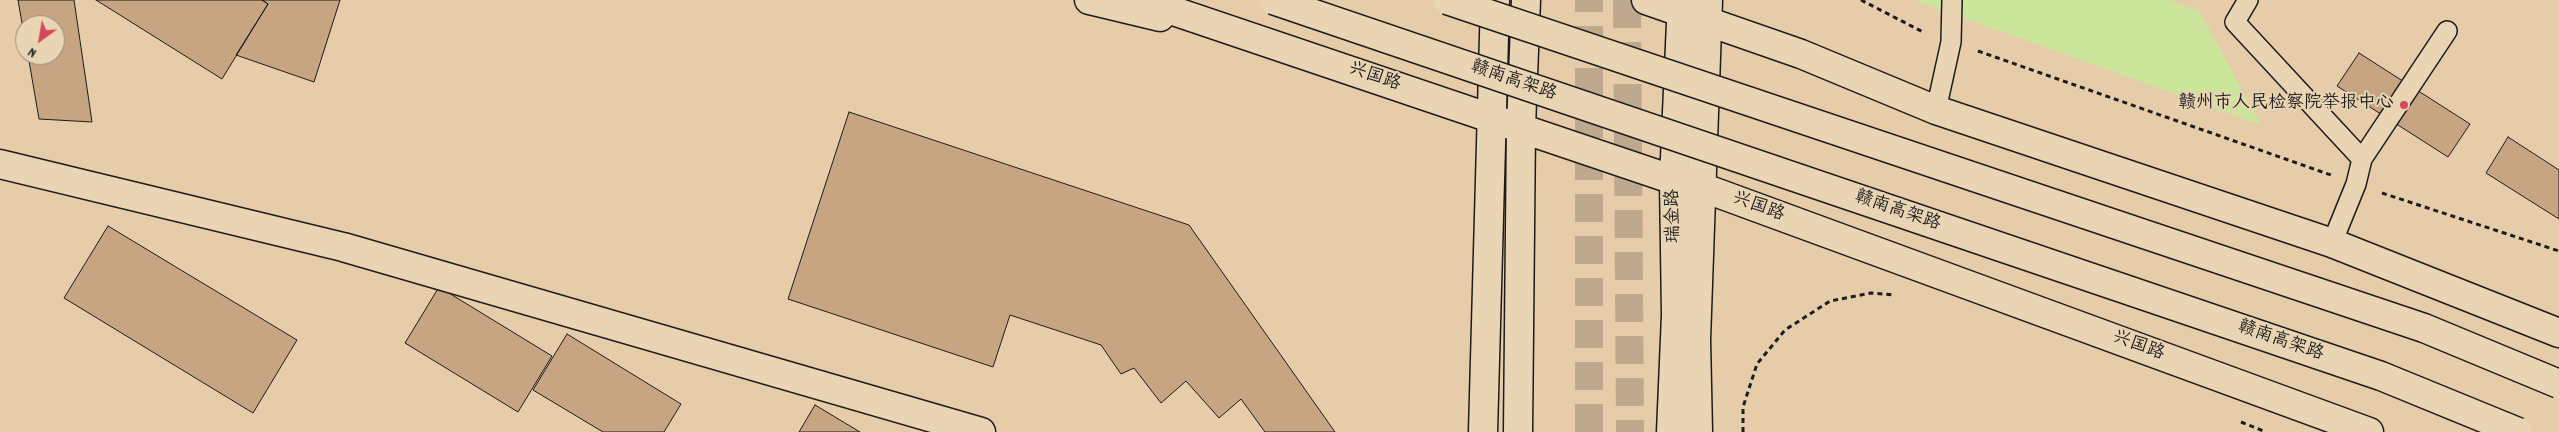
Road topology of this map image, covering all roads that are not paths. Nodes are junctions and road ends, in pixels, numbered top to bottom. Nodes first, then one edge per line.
1 (1089, 0) edge
2 (1141, 0) edge
3 (1273, 0) edge
4 (1446, 0) edge
5 (1495, 0) edge
6 (1526, 0) edge
7 (1646, 0) edge
8 (1952, 0) edge
9 (2248, 0) edge
10 (1695, 8) edge
11 (2447, 31) dead end
12 (1268, 43) junction
13 (1936, 110) junction
14 (1492, 118) junction
15 (1521, 127) junction
16 (2362, 159) junction
17 (0, 164) edge
18 (1674, 180) junction
19 (1701, 187) junction
20 (2332, 243) junction
21 (2559, 333) edge
22 (2559, 384) edge
23 (981, 432) edge
24 (1483, 432) edge
25 (1518, 432) edge
26 (1671, 432) edge
27 (1698, 432) edge
28 (2369, 432) edge
29 (2518, 432) edge

1 - 12 main road
2 - 12 main road, 兴国路
3 - 29 main road, 赣南高架路, bridge
4 - 22 main road, bridge
5 - 14 main road
6 - 15 main road
7 - 10 main road
8 - 13 lane
9 - 16 lane
10 - 13 main road
10 - 18 main road, 瑞金路
10 - 19 main road
11 - 16 lane
12 - 14 main road, 兴国路
13 - 20 main road
14 - 15 main road, 兴国路
14 - 24 main road
15 - 18 main road, 兴国路
15 - 25 main road
16 - 20 lane
17 - 23 main road
18 - 19 main road, 兴国路
18 - 26 main road, 瑞金路
19 - 27 main road
19 - 28 main road, 兴国路
20 - 21 main road

